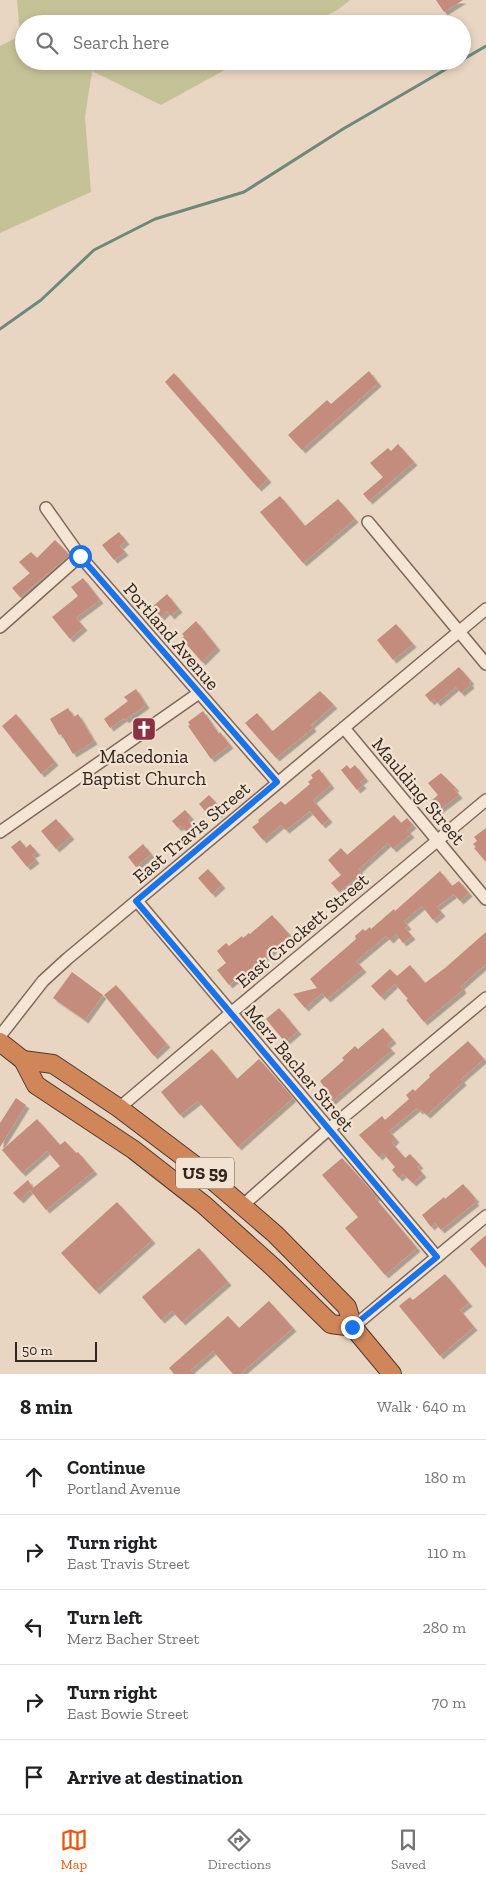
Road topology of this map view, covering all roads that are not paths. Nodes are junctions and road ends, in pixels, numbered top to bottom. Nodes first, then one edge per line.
1 (46, 508) dead end
2 (368, 522) dead end
3 (80, 556) junction
4 (486, 609) edge
5 (0, 627) edge
6 (459, 632) junction
7 (486, 664) edge
8 (199, 693) junction
9 (344, 728) junction
10 (277, 782) junction
11 (486, 800) edge
12 (0, 832) edge
13 (437, 840) junction
14 (486, 899) edge
15 (136, 901) junction
16 (486, 998) edge
17 (231, 1012) junction
18 (0, 1036) edge
19 (0, 1042) edge
20 (23, 1060) junction
21 (119, 1108) junction
22 (329, 1129) junction
23 (242, 1206) junction
24 (486, 1216) edge
25 (437, 1257) junction
26 (352, 1327) junction
27 (392, 1374) edge

1 - 3 street, Portland Avenue
2 - 6 street
3 - 5 street
3 - 8 street, Portland Avenue
4 - 6 street, East Travis Street
6 - 7 street
6 - 9 street, East Travis Street
8 - 10 street, Portland Avenue
8 - 12 street
9 - 10 street, East Travis Street
9 - 13 street, Maulding Street
10 - 15 street, East Travis Street
11 - 13 street, East Crockett Street
13 - 14 street, Maulding Street
13 - 17 street, East Crockett Street
15 - 17 street, Merz Bacher Street
15 - 18 street, East Travis Street
16 - 22 street
17 - 21 street, East Crockett Street
17 - 22 street, Merz Bacher Street
19 - 20 highway
20 - 21 highway, US 59
20 - 26 highway, US 59
21 - 23 highway, US 59
22 - 23 street
22 - 25 street, Merz Bacher Street
23 - 26 highway, US 59
24 - 25 street
25 - 26 street
26 - 27 highway, US 59

